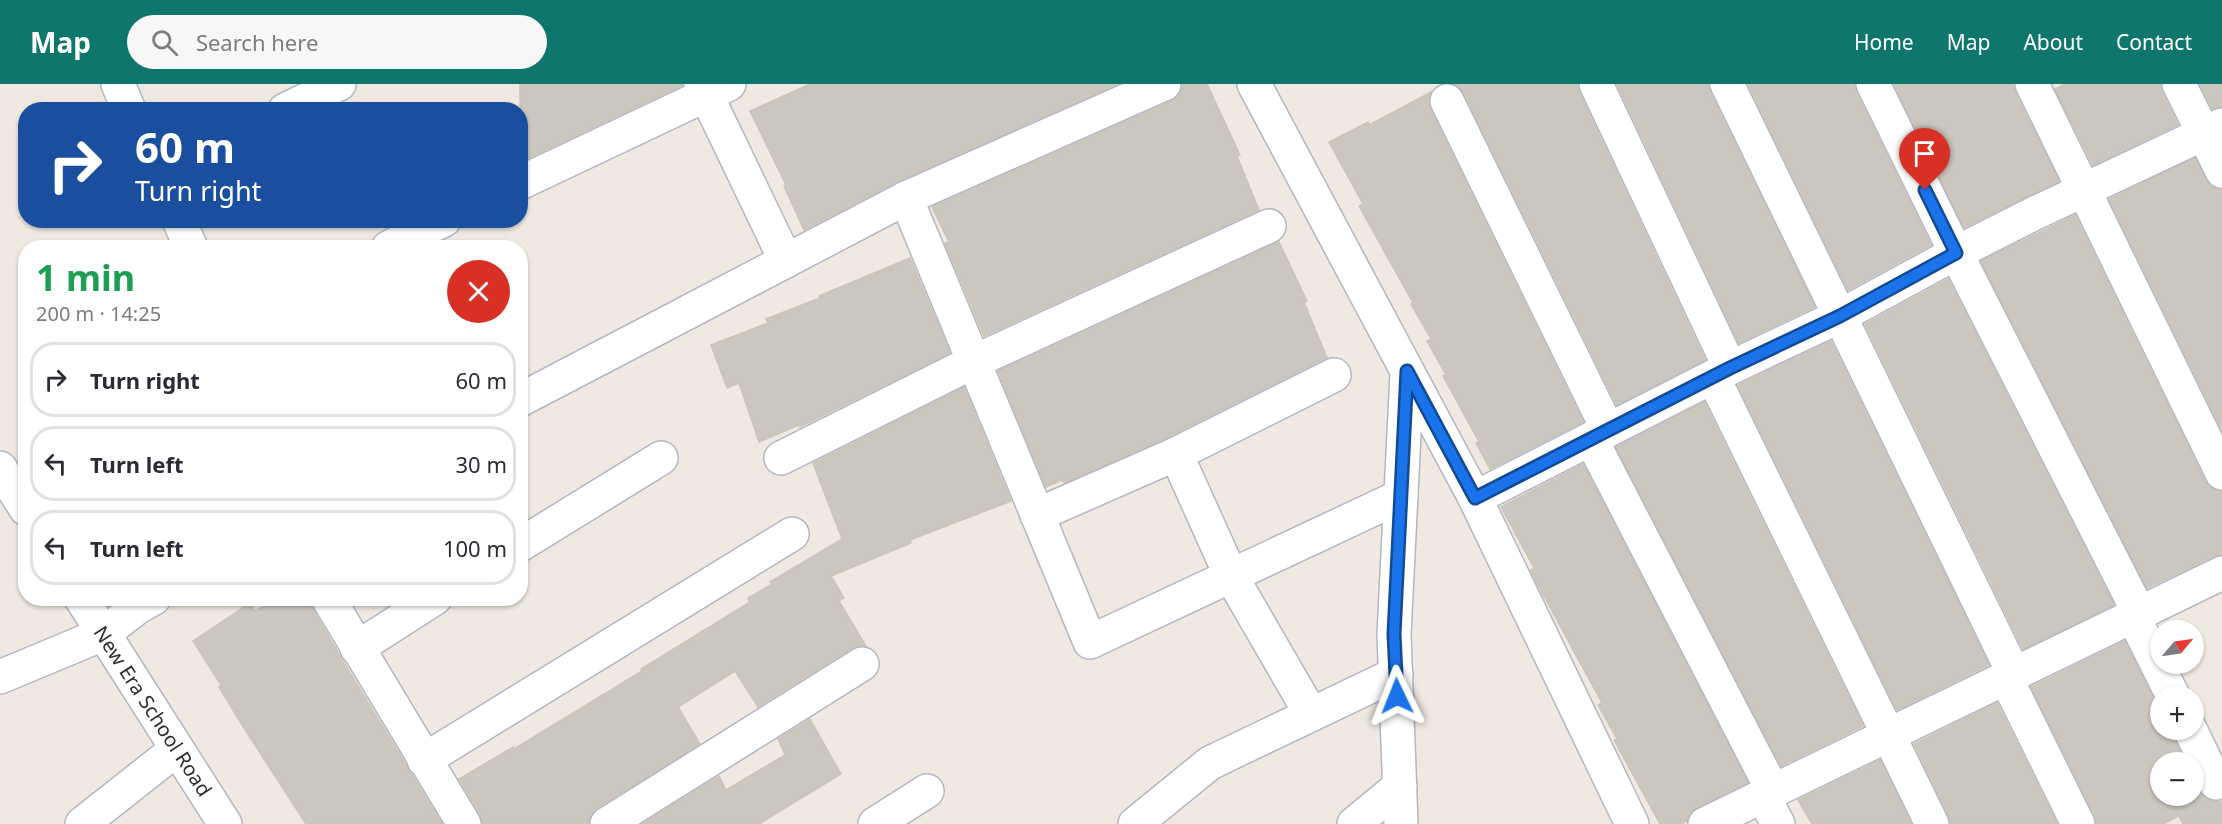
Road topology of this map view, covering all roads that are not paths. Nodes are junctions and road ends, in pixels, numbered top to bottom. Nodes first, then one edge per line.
1 (118, 84) edge
2 (339, 84) edge
3 (1164, 84) edge
4 (1254, 84) edge
5 (1596, 84) edge
6 (1727, 84) edge
7 (1873, 84) edge
8 (2032, 84) edge
9 (2179, 84) edge
10 (712, 87) edge
11 (1447, 101) dead end
12 (126, 102) edge
13 (302, 102) edge
14 (2213, 129) edge
15 (2222, 171) edge
16 (528, 179) edge
17 (2084, 190) junction
18 (906, 198) junction
19 (1269, 226) dead end
20 (431, 228) edge
21 (412, 240) edge
22 (1956, 253) junction
23 (786, 261) junction
24 (1840, 316) junction
25 (973, 362) junction
26 (1407, 371) junction
27 (1721, 372) junction
28 (1334, 375) dead end
29 (528, 396) edge
30 (1599, 434) junction
31 (1176, 454) junction
32 (661, 458) dead end
33 (781, 458) dead end
34 (2222, 473) edge
35 (1401, 496) junction
36 (1475, 498) junction
37 (1037, 516) junction
38 (792, 534) dead end
39 (528, 540) edge
40 (2222, 573) edge
41 (1231, 576) junction
42 (86, 606) edge
43 (140, 606) edge
44 (333, 606) edge
45 (423, 606) edge
46 (2136, 614) junction
47 (102, 634) junction
48 (357, 648) junction
49 (862, 664) dead end
50 (1396, 674) junction
51 (2010, 676) junction
52 (0, 677) edge
53 (2168, 686) edge
54 (1311, 714) junction
55 (1889, 734) junction
56 (2195, 740) edge
57 (177, 749) junction
58 (424, 760) junction
59 (2216, 783) dead end
60 (1400, 786) junction
61 (927, 791) dead end
62 (1771, 804) edge
63 (82, 824) edge
64 (225, 824) edge
65 (464, 824) edge
66 (607, 824) edge
67 (875, 824) edge
68 (1135, 824) edge
69 (1354, 824) edge
70 (1401, 824) edge
71 (1632, 824) edge
72 (1705, 824) edge
73 (1932, 824) edge
74 (2078, 824) edge

1 - 12 street
2 - 13 street
3 - 18 street
4 - 26 street
5 - 27 street
6 - 24 street
7 - 22 street
8 - 17 street
9 - 14 street
10 - 16 street
10 - 23 street
11 - 30 street
14 - 15 street
14 - 17 street
17 - 22 street
17 - 34 street
18 - 23 street
18 - 25 street
19 - 25 street
20 - 21 street
22 - 24 street
22 - 46 street
23 - 29 street
24 - 27 street
24 - 51 street
25 - 33 street
25 - 37 street
26 - 35 street
26 - 36 street
27 - 30 street
27 - 55 street
28 - 31 street
30 - 36 street
30 - 62 street
31 - 37 street
31 - 41 street
32 - 39 street
35 - 41 street
35 - 50 street
36 - 71 street
37 - 41 street
38 - 58 street
40 - 46 street
41 - 54 street
42 - 47 street, New Era School Road
43 - 47 street
44 - 48 street
45 - 48 street
46 - 51 street
46 - 53 street
47 - 52 street
47 - 57 street, New Era School Road
48 - 58 street
49 - 66 street
50 - 54 street
50 - 60 street
51 - 55 street
51 - 74 street
54 - 68 street
55 - 62 street
55 - 73 street
56 - 59 street
57 - 63 street
57 - 64 street, New Era School Road
58 - 65 street
60 - 69 street
60 - 70 street
61 - 67 street
62 - 72 street

